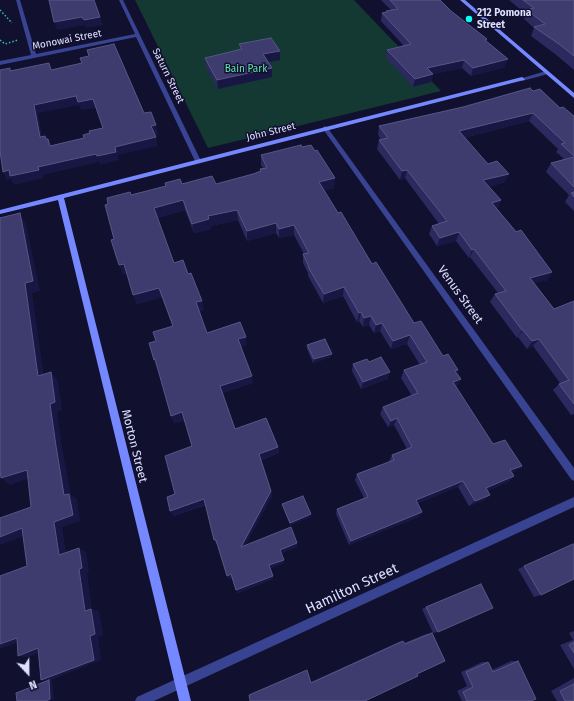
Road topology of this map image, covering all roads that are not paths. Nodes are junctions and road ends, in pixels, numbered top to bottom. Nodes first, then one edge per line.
1 (18, 0) edge
2 (121, 0) edge
3 (462, 0) edge
4 (138, 35) junction
5 (34, 56) junction
6 (0, 63) edge
7 (546, 72) junction
8 (574, 96) edge
9 (326, 128) junction
10 (198, 161) junction
11 (60, 196) junction
12 (0, 212) edge
13 (574, 476) edge
14 (574, 502) edge
15 (181, 683) junction
16 (141, 701) edge
17 (185, 701) edge

1 - 5 street
2 - 4 street, Saturn Street
3 - 7 street
4 - 5 street, Monowai Street
4 - 10 street, Saturn Street
5 - 6 street, Monowai Street
7 - 8 street
7 - 9 street, John Street
9 - 10 street, John Street
9 - 13 street, Venus Street
10 - 11 street, John Street
11 - 12 street, John Street
11 - 15 street, Morton Street
14 - 15 street, Hamilton Street
15 - 16 street, Hamilton Street
15 - 17 street, Morton Street

